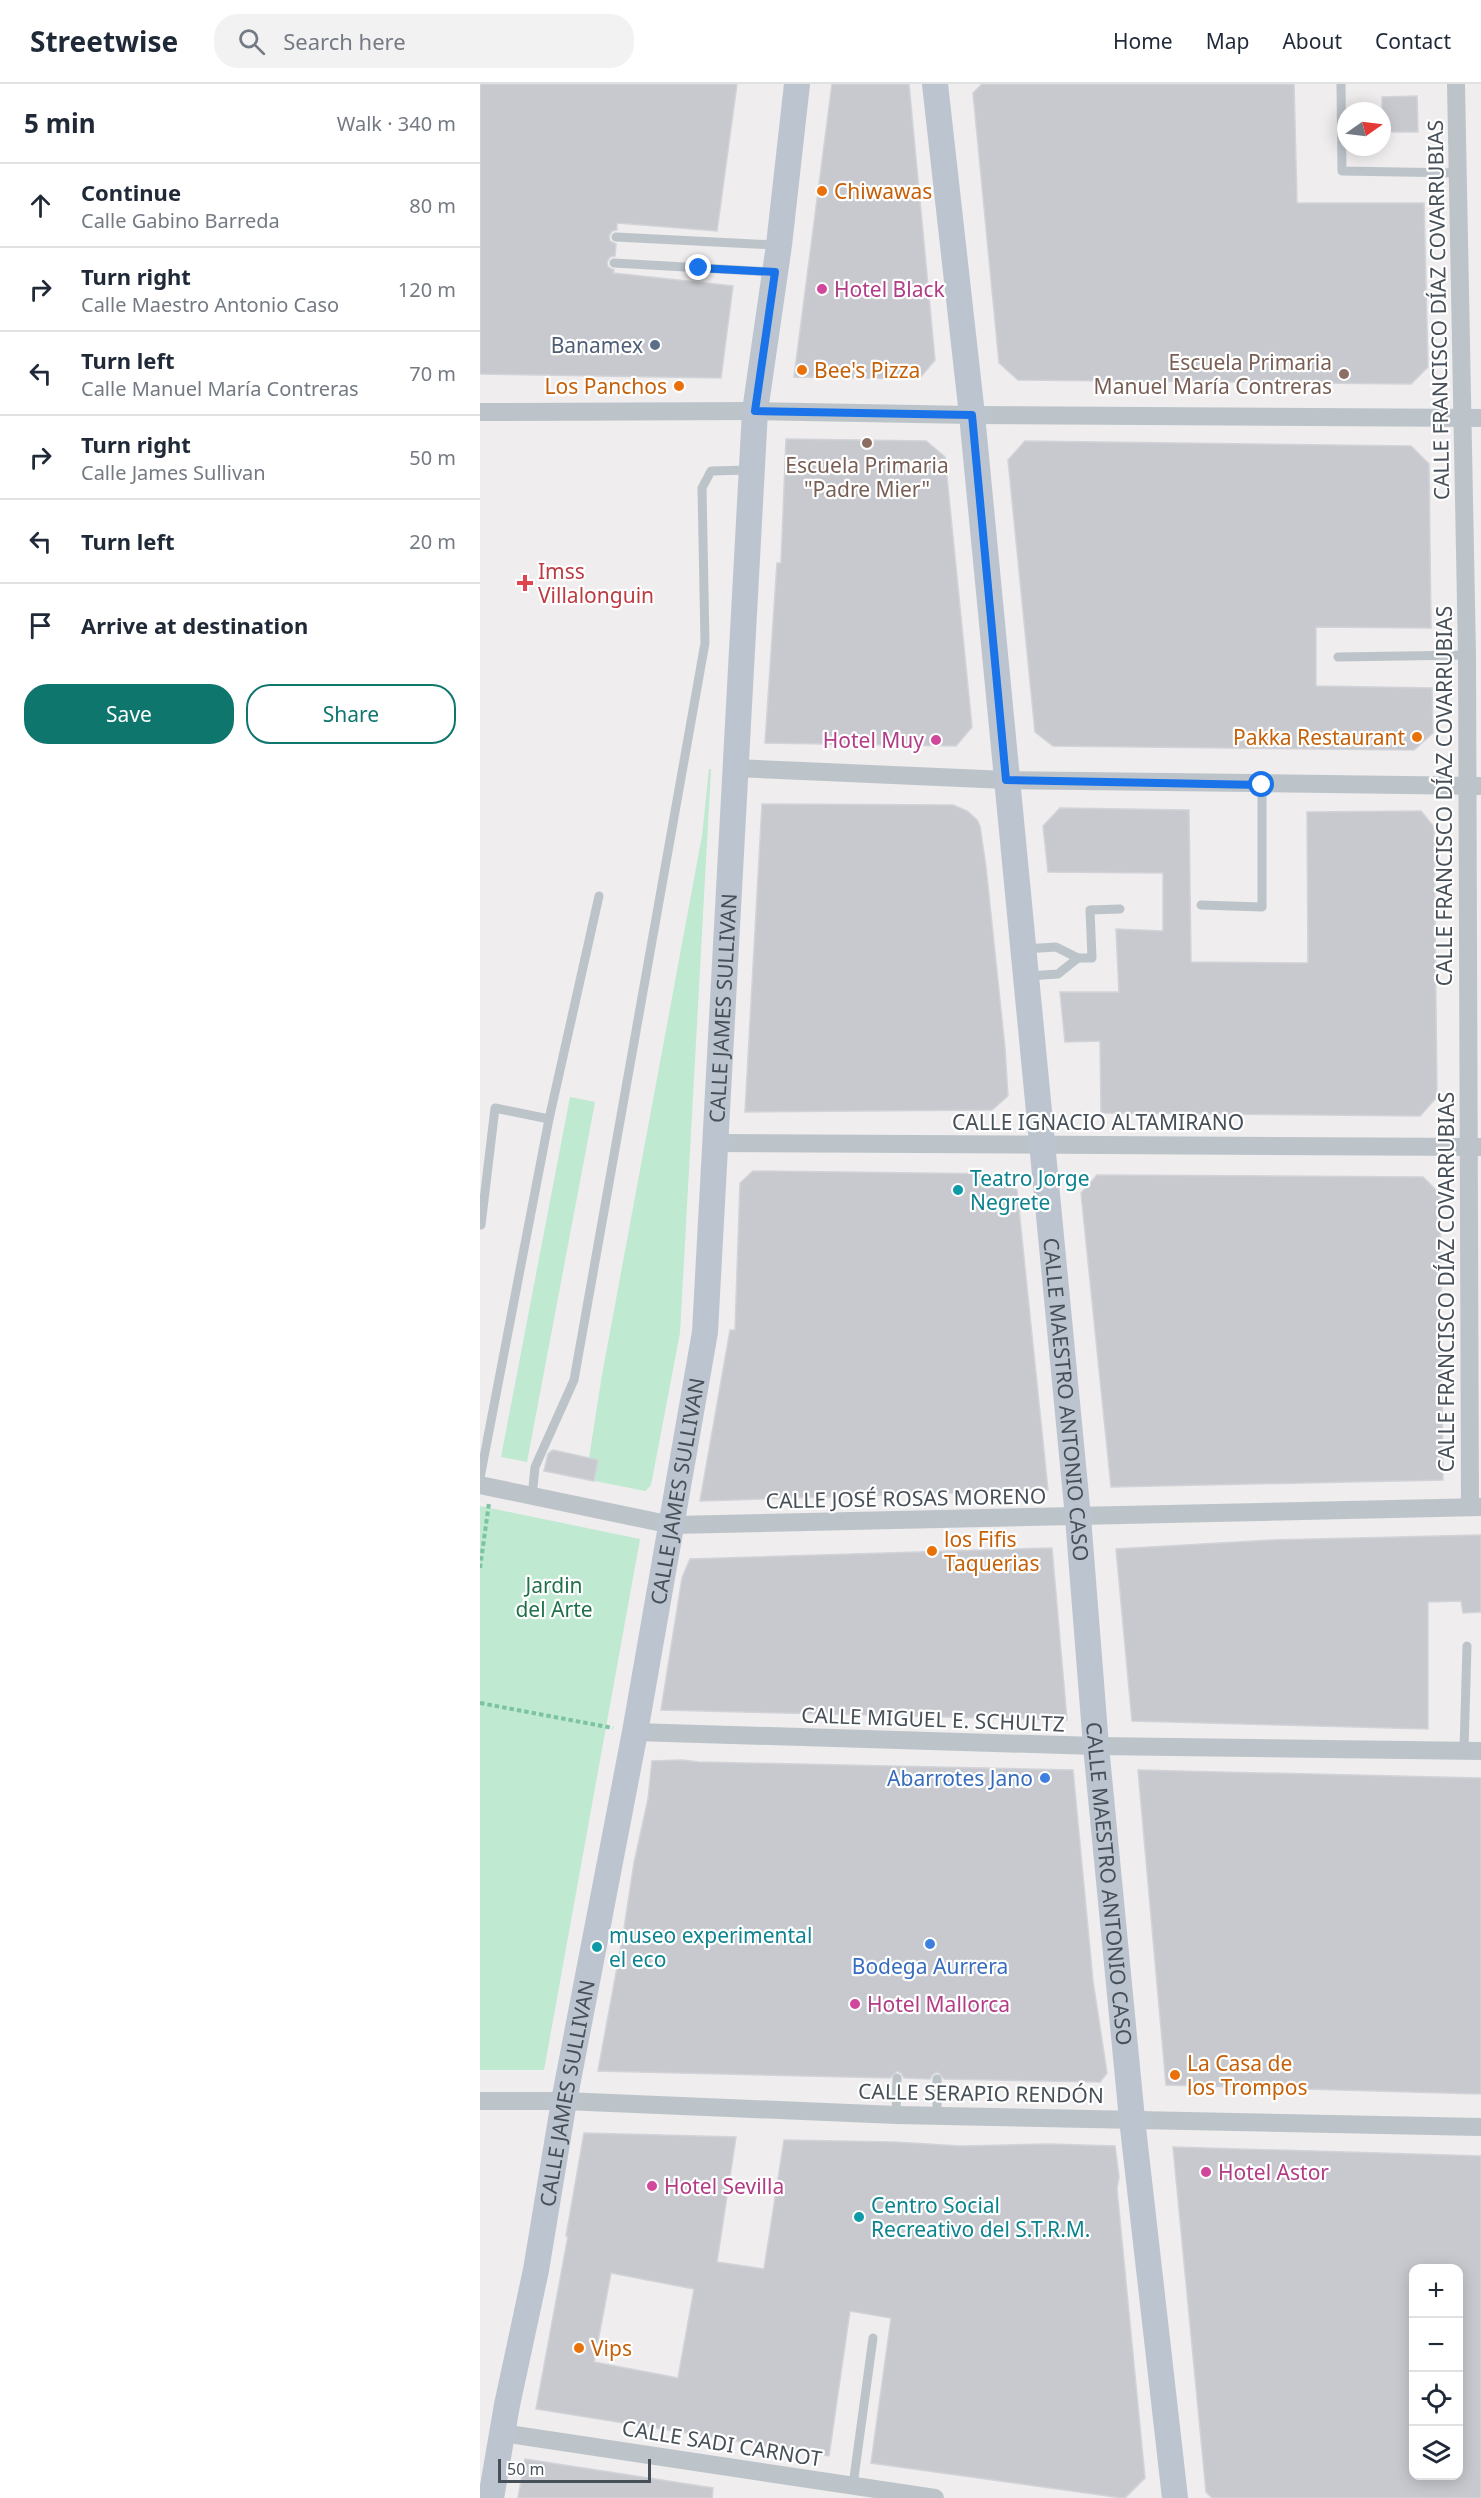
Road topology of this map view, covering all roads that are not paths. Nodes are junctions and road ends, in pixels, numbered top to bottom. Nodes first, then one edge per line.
1 (797, 84) edge
2 (935, 84) edge
3 (1341, 84) edge
4 (1456, 84) edge
5 (1457, 173) junction
6 (616, 237) dead end
7 (778, 245) junction
8 (614, 263) dead end
9 (775, 272) junction
10 (755, 411) junction
11 (480, 412) edge
12 (972, 415) junction
13 (1472, 418) edge
14 (752, 470) junction
15 (1467, 655) junction
16 (1338, 657) dead end
17 (735, 768) junction
18 (1006, 780) junction
19 (1262, 785) junction
20 (1474, 786) edge
21 (599, 896) dead end
22 (1201, 905) dead end
23 (1120, 909) dead end
24 (1023, 949) junction
25 (1078, 958) junction
26 (1026, 976) junction
27 (549, 1119) junction
28 (716, 1143) junction
29 (1042, 1144) junction
30 (1474, 1147) edge
31 (481, 1225) edge
32 (484, 1484) edge
33 (532, 1498) junction
34 (1475, 1507) edge
35 (1078, 1517) junction
36 (672, 1525) junction
37 (1467, 1646) dead end
38 (635, 1732) junction
39 (1096, 1746) junction
40 (1473, 1750) edge
41 (897, 2078) dead end
42 (937, 2079) dead end
43 (480, 2100) edge
44 (564, 2101) junction
45 (896, 2115) junction
46 (937, 2116) junction
47 (1132, 2119) junction
48 (1481, 2127) edge
49 (873, 2338) dead end
50 (502, 2433) junction
51 (853, 2486) junction
52 (491, 2487) edge
53 (935, 2498) edge
54 (1175, 2498) edge

1 - 7 main road, CALLE JAMES SULLIVAN
2 - 12 main road, CALLE MAESTRO ANTONIO CASO
3 - 5 lane
4 - 5 street, CALLE FRANCISCO DÍAZ COVARRUBIAS
5 - 13 street, CALLE FRANCISCO DÍAZ COVARRUBIAS
6 - 7 lane
7 - 9 main road, CALLE JAMES SULLIVAN
8 - 9 lane
9 - 10 main road, CALLE JAMES SULLIVAN
10 - 11 street
10 - 12 street
10 - 14 main road, CALLE JAMES SULLIVAN
12 - 13 street
12 - 18 main road, CALLE MAESTRO ANTONIO CASO
13 - 15 street, CALLE FRANCISCO DÍAZ COVARRUBIAS
14 - 17 main road, CALLE JAMES SULLIVAN
14 - 33 lane
15 - 16 lane
15 - 20 street, CALLE FRANCISCO DÍAZ COVARRUBIAS
17 - 18 street
17 - 28 main road, CALLE JAMES SULLIVAN
18 - 19 street
18 - 24 main road, CALLE MAESTRO ANTONIO CASO
19 - 20 street
19 - 22 lane
20 - 30 street, CALLE FRANCISCO DÍAZ COVARRUBIAS
21 - 27 lane
23 - 25 lane
24 - 25 lane
24 - 26 main road, CALLE MAESTRO ANTONIO CASO
25 - 26 lane
26 - 29 main road, CALLE MAESTRO ANTONIO CASO
27 - 31 lane
27 - 32 lane
28 - 29 street, CALLE IGNACIO ALTAMIRANO
28 - 36 main road, CALLE JAMES SULLIVAN
29 - 30 street, CALLE IGNACIO ALTAMIRANO
29 - 35 main road, CALLE MAESTRO ANTONIO CASO
30 - 34 street, CALLE FRANCISCO DÍAZ COVARRUBIAS
32 - 33 street, CALLE JOSÉ ROSAS MORENO
33 - 36 street, CALLE JOSÉ ROSAS MORENO
34 - 35 street, CALLE JOSÉ ROSAS MORENO
35 - 36 street, CALLE JOSÉ ROSAS MORENO
35 - 39 main road, CALLE MAESTRO ANTONIO CASO
36 - 38 main road, CALLE JAMES SULLIVAN
37 - 40 lane
38 - 39 street, CALLE MIGUEL E. SCHULTZ
38 - 44 main road, CALLE JAMES SULLIVAN
39 - 40 street, CALLE MIGUEL E. SCHULTZ
39 - 47 main road, CALLE MAESTRO ANTONIO CASO
41 - 45 lane
42 - 46 lane
43 - 44 street, CALLE SERAPIO RENDÓN
44 - 45 street, CALLE SERAPIO RENDÓN
44 - 50 main road, CALLE JAMES SULLIVAN
45 - 46 street, CALLE SERAPIO RENDÓN
46 - 47 street, CALLE SERAPIO RENDÓN
47 - 48 street, CALLE SERAPIO RENDÓN
47 - 54 main road, CALLE MAESTRO ANTONIO CASO
49 - 51 lane
50 - 51 street, CALLE SADI CARNOT
50 - 52 main road, CALLE JAMES SULLIVAN
51 - 53 street, CALLE SADI CARNOT

